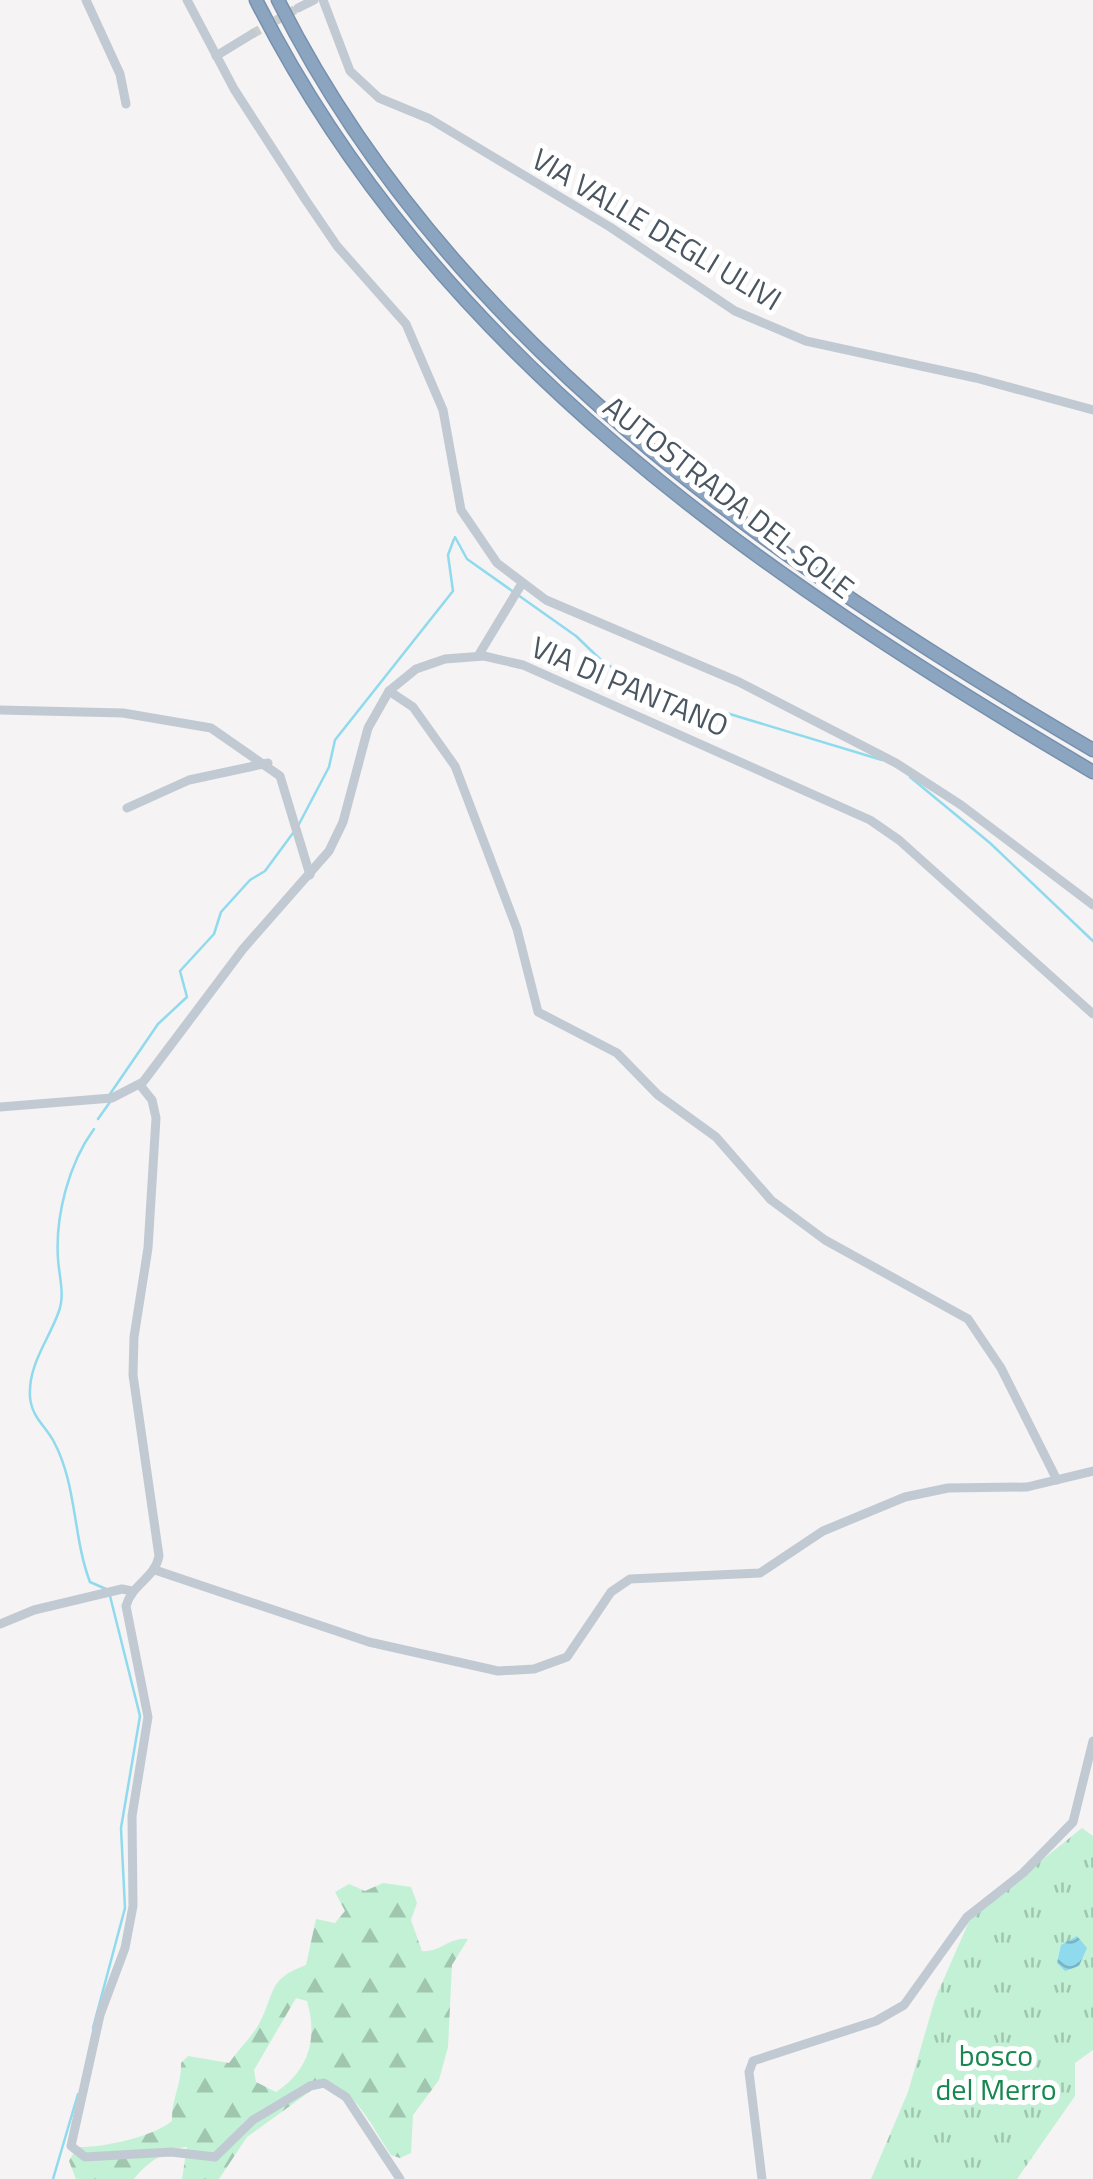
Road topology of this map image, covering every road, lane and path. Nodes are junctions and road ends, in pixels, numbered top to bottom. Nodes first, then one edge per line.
1 (86, 0) edge
2 (187, 0) edge
3 (256, 0) edge
4 (278, 0) edge
5 (314, 0) edge
6 (323, 0) edge
7 (298, 8) dead end
8 (252, 34) tunnel mouth
9 (216, 56) junction
10 (126, 104) dead end
11 (1093, 410) edge
12 (522, 585) junction
13 (478, 656) junction
14 (389, 691) junction
15 (0, 710) edge
16 (1093, 750) edge
17 (268, 764) junction
18 (1093, 772) edge
19 (127, 808) dead end
20 (310, 875) junction
21 (1093, 904) edge
22 (1093, 1014) edge
23 (140, 1085) junction
24 (0, 1107) edge
25 (1093, 1470) edge
26 (1057, 1480) junction
27 (154, 1570) junction
28 (132, 1591) junction
29 (0, 1624) edge
30 (1093, 1741) edge
31 (400, 2179) edge
32 (762, 2179) edge

1 - 10 street
2 - 9 street
3 - 18 highway, AUTOSTRADA DEL SOLE
4 - 16 highway, AUTOSTRADA DEL SOLE
5 - 7 street
6 - 11 street, VIA VALLE DEGLI ULIVI
8 - 9 street
9 - 12 street
12 - 13 street
12 - 21 street
13 - 14 street, VIA DI PANTANO
13 - 22 street, VIA DI PANTANO
14 - 20 street, VIA DI PANTANO
14 - 26 street
15 - 17 street
17 - 19 street
17 - 20 street
20 - 23 street, VIA DI PANTANO
23 - 24 street
23 - 27 street
25 - 26 street
26 - 27 street
27 - 28 street
28 - 29 street
28 - 31 street
30 - 32 street

